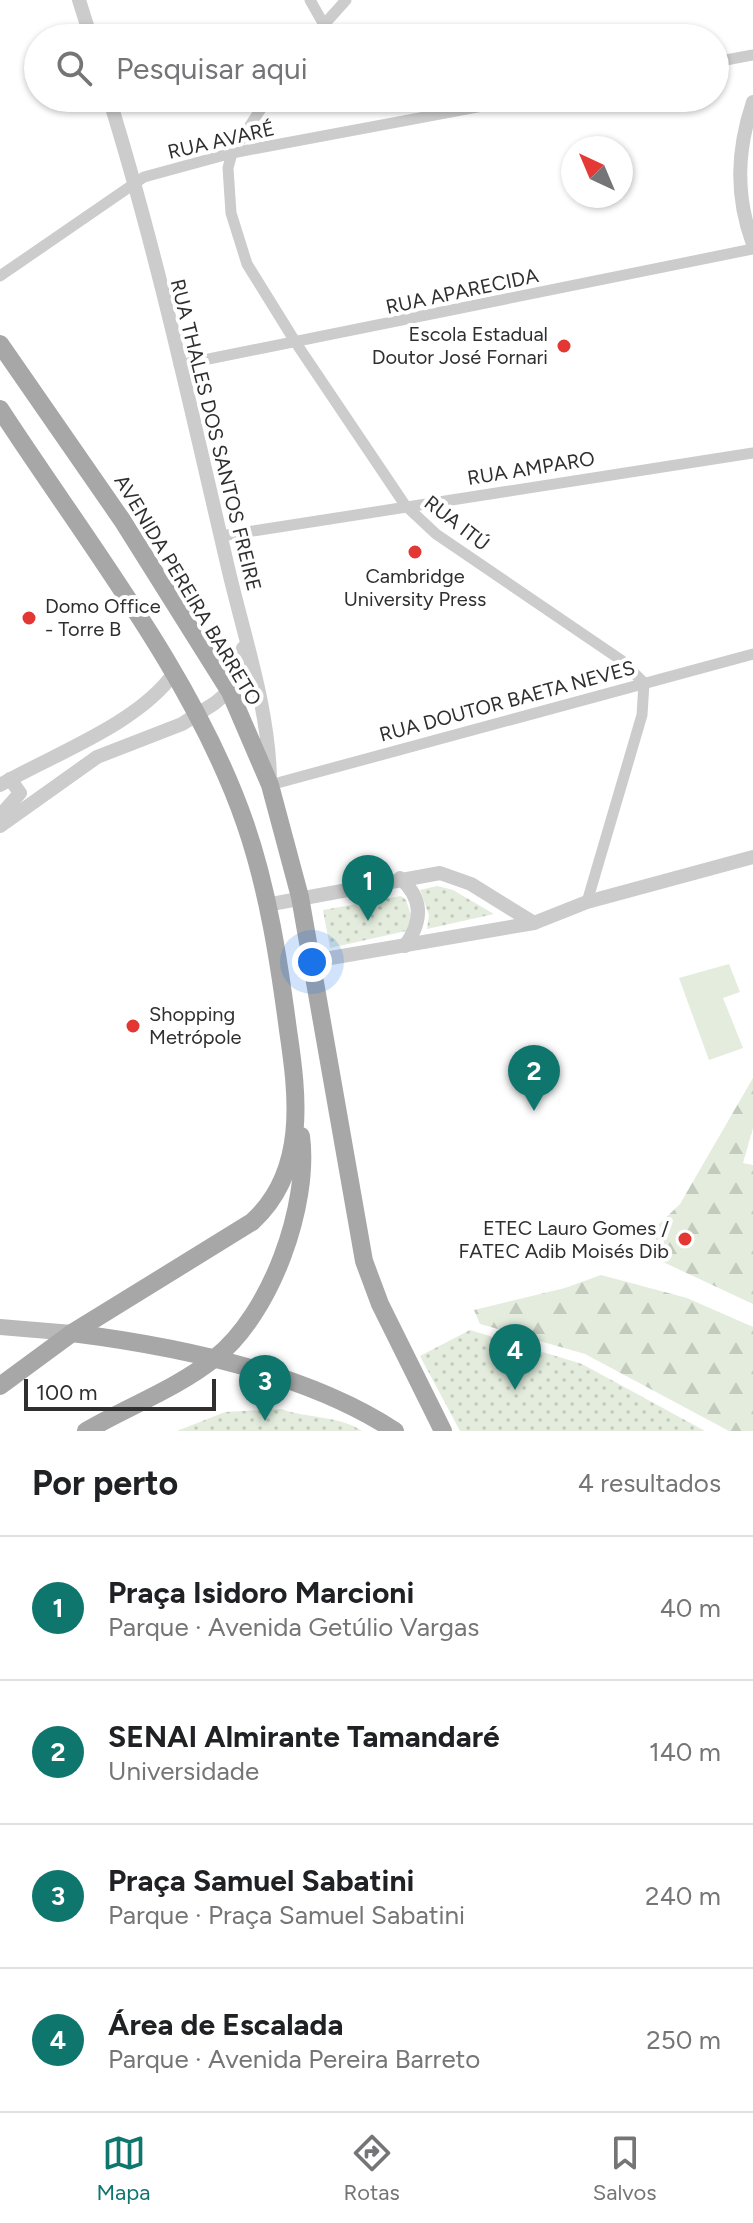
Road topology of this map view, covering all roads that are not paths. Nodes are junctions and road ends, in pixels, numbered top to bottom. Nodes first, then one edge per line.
1 (79, 0) edge
2 (310, 0) edge
3 (346, 0) edge
4 (323, 23) joint
5 (87, 24) edge
6 (753, 55) edge
7 (729, 59) edge
8 (753, 102) edge
9 (113, 112) edge
10 (259, 112) edge
11 (451, 112) edge
12 (232, 153) junction
13 (133, 181) junction
14 (753, 246) edge
15 (0, 276) edge
16 (296, 343) junction
17 (0, 344) edge
18 (179, 365) junction
19 (0, 409) edge
20 (753, 453) edge
21 (405, 505) junction
22 (221, 536) junction
23 (244, 640) junction
24 (753, 654) edge
25 (174, 673) junction
26 (644, 683) junction
27 (230, 692) junction
28 (198, 714) junction
29 (5, 782) edge
30 (270, 785) junction
31 (0, 816) edge
32 (0, 826) edge
33 (753, 857) edge
34 (400, 878) junction
35 (300, 897) junction
36 (587, 902) junction
37 (266, 905) junction
38 (534, 923) junction
39 (405, 946) junction
40 (313, 961) junction
41 (298, 1117) junction
42 (0, 1327) edge
43 (72, 1333) junction
44 (216, 1358) junction
45 (0, 1370) edge
46 (0, 1386) edge
47 (86, 1431) edge
48 (395, 1431) edge
49 (443, 1431) edge

1 - 5 street
2 - 4 street
3 - 4 street
6 - 7 street
8 - 14 street
9 - 13 street, RUA THALES DOS SANTOS FREIRE
10 - 12 street, RUA ITÚ
11 - 12 street, RUA AVARÉ
12 - 13 street, RUA AVARÉ
12 - 16 street, RUA ITÚ
13 - 15 street, RUA AVARÉ
13 - 18 street, RUA THALES DOS SANTOS FREIRE
14 - 16 street, RUA APARECIDA
16 - 18 street, RUA APARECIDA
16 - 21 street, RUA ITÚ
17 - 27 main road, AVENIDA PEREIRA BARRETO
18 - 22 street, RUA THALES DOS SANTOS FREIRE
19 - 25 main road
20 - 21 street, RUA AMPARO
21 - 22 street, RUA AMPARO
21 - 26 street, RUA ITÚ
22 - 23 street, RUA THALES DOS SANTOS FREIRE
23 - 27 street
23 - 30 street, RUA THALES DOS SANTOS FREIRE
24 - 26 street, RUA DOUTOR BAETA NEVES
25 - 28 main road
25 - 29 street
26 - 30 street, RUA DOUTOR BAETA NEVES
26 - 36 street
27 - 28 street
27 - 30 main road, AVENIDA PEREIRA BARRETO
28 - 32 street
28 - 37 main road
29 - 31 street
30 - 35 main road, AVENIDA PEREIRA BARRETO
33 - 36 street
34 - 35 street
34 - 38 street
34 - 39 street
35 - 37 street
35 - 40 main road, AVENIDA PEREIRA BARRETO
36 - 38 street
37 - 41 main road
38 - 39 street
39 - 40 street
40 - 49 main road, AVENIDA PEREIRA BARRETO
41 - 43 main road
41 - 44 main road
42 - 43 main road
43 - 44 main road
43 - 45 main road
43 - 46 main road
44 - 47 main road
44 - 48 main road

